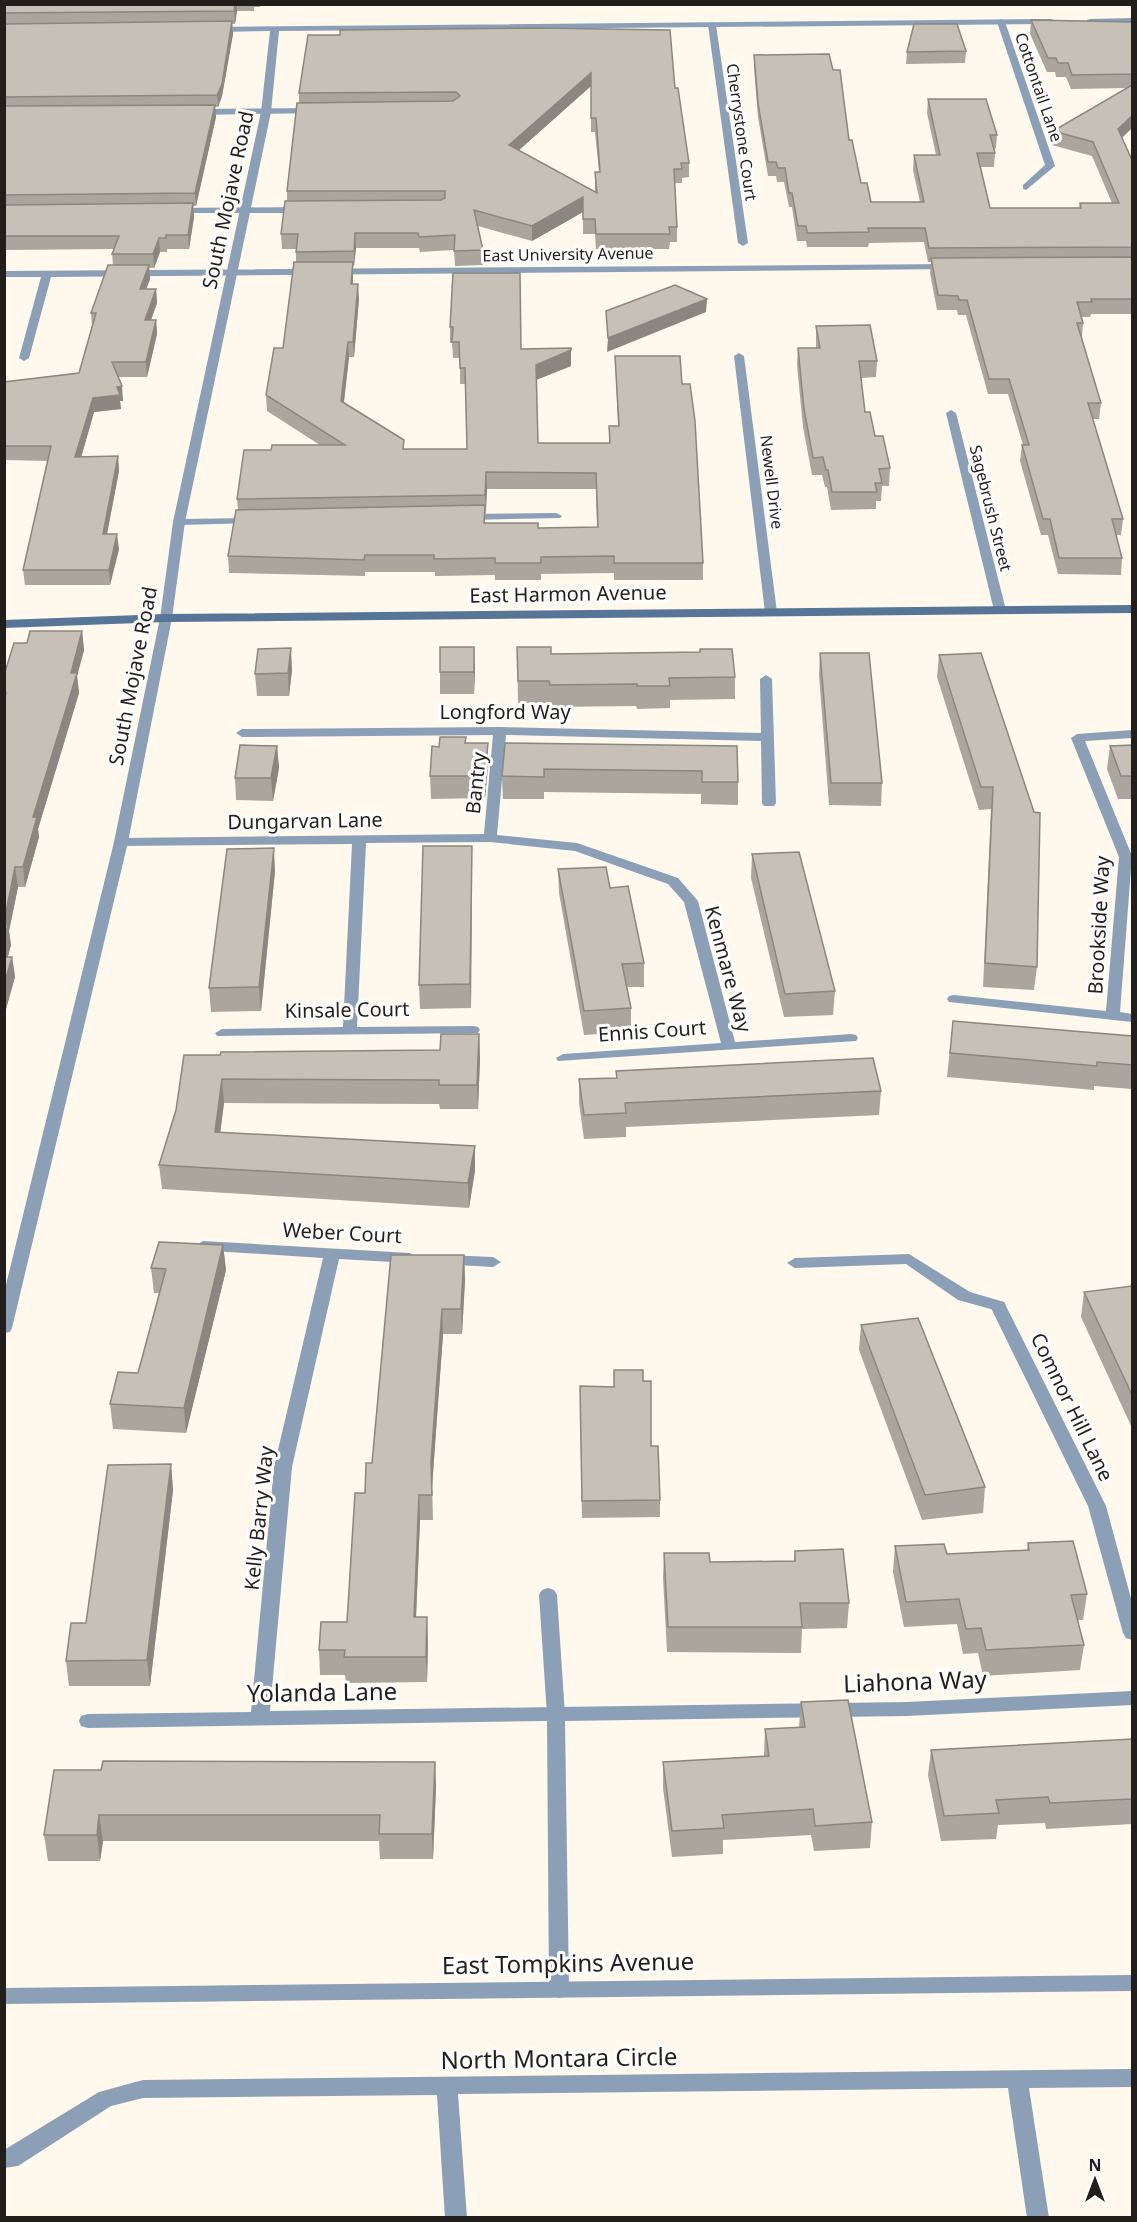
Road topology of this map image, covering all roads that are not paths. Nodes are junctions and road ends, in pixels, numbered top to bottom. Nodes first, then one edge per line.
1 (1132, 21) edge
2 (1001, 22) junction
3 (1061, 22) edge
4 (1085, 22) edge
5 (712, 25) junction
6 (275, 28) junction
7 (205, 29) edge
8 (324, 111) edge
9 (183, 112) edge
10 (266, 112) junction
11 (1026, 187) dead end
12 (314, 210) edge
13 (245, 211) junction
14 (165, 212) edge
15 (742, 243) dead end
16 (956, 267) edge
17 (233, 272) junction
18 (4, 274) edge
19 (47, 274) junction
20 (739, 356) dead end
21 (24, 358) dead end
22 (951, 413) dead end
23 (556, 516) dead end
24 (450, 517) edge
25 (261, 520) edge
26 (179, 522) junction
27 (1132, 609) edge
28 (1000, 610) junction
29 (771, 612) junction
30 (166, 618) junction
31 (4, 624) edge
32 (766, 679) dead end
33 (500, 731) junction
34 (242, 733) dead end
35 (1132, 734) edge
36 (767, 736) junction
37 (769, 803) dead end
38 (490, 838) junction
39 (359, 840) junction
40 (121, 842) junction
41 (954, 999) dead end
42 (1113, 1016) junction
43 (1132, 1018) edge
44 (473, 1030) dead end
45 (350, 1031) junction
46 (222, 1033) dead end
47 (851, 1038) dead end
48 (729, 1046) junction
49 (563, 1058) dead end
50 (188, 1246) edge
51 (332, 1253) junction
52 (493, 1262) dead end
53 (795, 1263) dead end
54 (4, 1328) edge
55 (548, 1595) dead end
56 (1132, 1633) edge
57 (1132, 1698) edge
58 (556, 1715) junction
59 (260, 1720) junction
60 (88, 1721) dead end
61 (1132, 1983) edge
62 (560, 1990) junction
63 (4, 1996) edge
64 (1132, 2078) edge
65 (1017, 2080) junction
66 (447, 2086) junction
67 (4, 2159) edge
68 (456, 2217) edge
69 (1038, 2217) edge

1 - 4 street
2 - 3 street
2 - 5 street
2 - 11 street, Cottontail Lane
5 - 6 street
5 - 15 street, Cherrystone Court
6 - 7 street
6 - 10 street, South Mojave Road
8 - 10 street
9 - 10 street
10 - 13 street, South Mojave Road
12 - 13 street
13 - 14 street
13 - 17 street, South Mojave Road
16 - 17 street, East University Avenue
17 - 19 street, East University Avenue
17 - 26 street, South Mojave Road
18 - 19 street, East University Avenue
19 - 21 street
20 - 29 street, Newell Drive
22 - 28 street, Sagebrush Street
23 - 24 street
25 - 26 street
26 - 30 street, South Mojave Road
27 - 28 main road, East Harmon Avenue
28 - 29 main road, East Harmon Avenue
29 - 30 main road, East Harmon Avenue
30 - 31 main road, East Harmon Avenue
30 - 40 street, South Mojave Road
32 - 36 street
33 - 34 street, Longford Way
33 - 36 street, Longford Way
33 - 38 street, Bantry
35 - 42 street, Brookside Way
36 - 37 street
38 - 39 street, Dungarvan Lane
38 - 48 street, Kenmare Way
39 - 40 street, Dungarvan Lane
39 - 45 street
40 - 54 street, South Mojave Road
41 - 42 street
42 - 43 street
44 - 45 street, Kinsale Court
45 - 46 street, Kinsale Court
47 - 48 street, Ennis Court
48 - 49 street, Ennis Court
50 - 51 street, Weber Court
51 - 52 street, Weber Court
51 - 59 street, Kelly Barry Way
53 - 56 street, Comnor Hill Lane
55 - 58 street
57 - 58 street, Liahona Way
58 - 59 street, Yolanda Lane
58 - 62 street
59 - 60 street, Yolanda Lane
61 - 62 street, East Tompkins Avenue
62 - 63 street, East Tompkins Avenue
64 - 65 street, North Montara Circle
65 - 66 street, North Montara Circle
65 - 69 street
66 - 67 street, North Montara Circle
66 - 68 street

